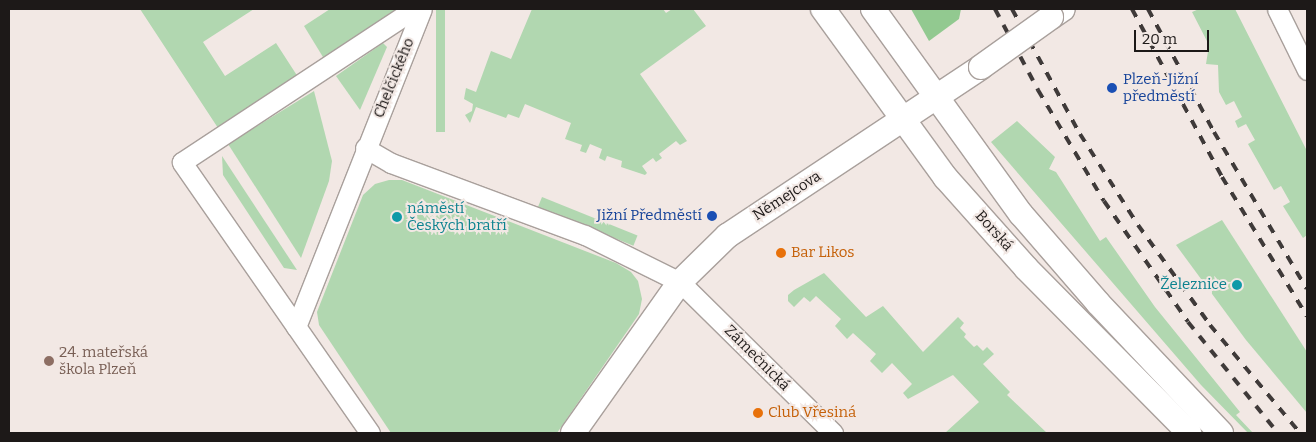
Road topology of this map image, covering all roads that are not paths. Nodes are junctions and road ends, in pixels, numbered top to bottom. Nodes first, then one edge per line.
1 (414, 9) edge
2 (422, 9) edge
3 (823, 9) edge
4 (873, 9) edge
5 (1277, 9) edge
6 (1057, 13) edge
7 (1307, 70) edge
8 (936, 97) junction
9 (902, 121) junction
10 (365, 148) junction
11 (680, 282) junction
12 (296, 327) junction
13 (370, 433) edge
14 (573, 433) edge
15 (833, 433) edge
16 (1189, 433) edge
17 (1221, 433) edge

1 - 12 street
2 - 10 street, Chelčického
3 - 9 street, Borská
4 - 8 street
5 - 7 street
6 - 8 street, Němejcova, bridge
8 - 9 street, Němejcova
8 - 17 street
9 - 11 street, Němejcova
9 - 16 street, Borská
10 - 11 street
10 - 12 street
11 - 14 street
11 - 15 street, Zámečnická
12 - 13 street

